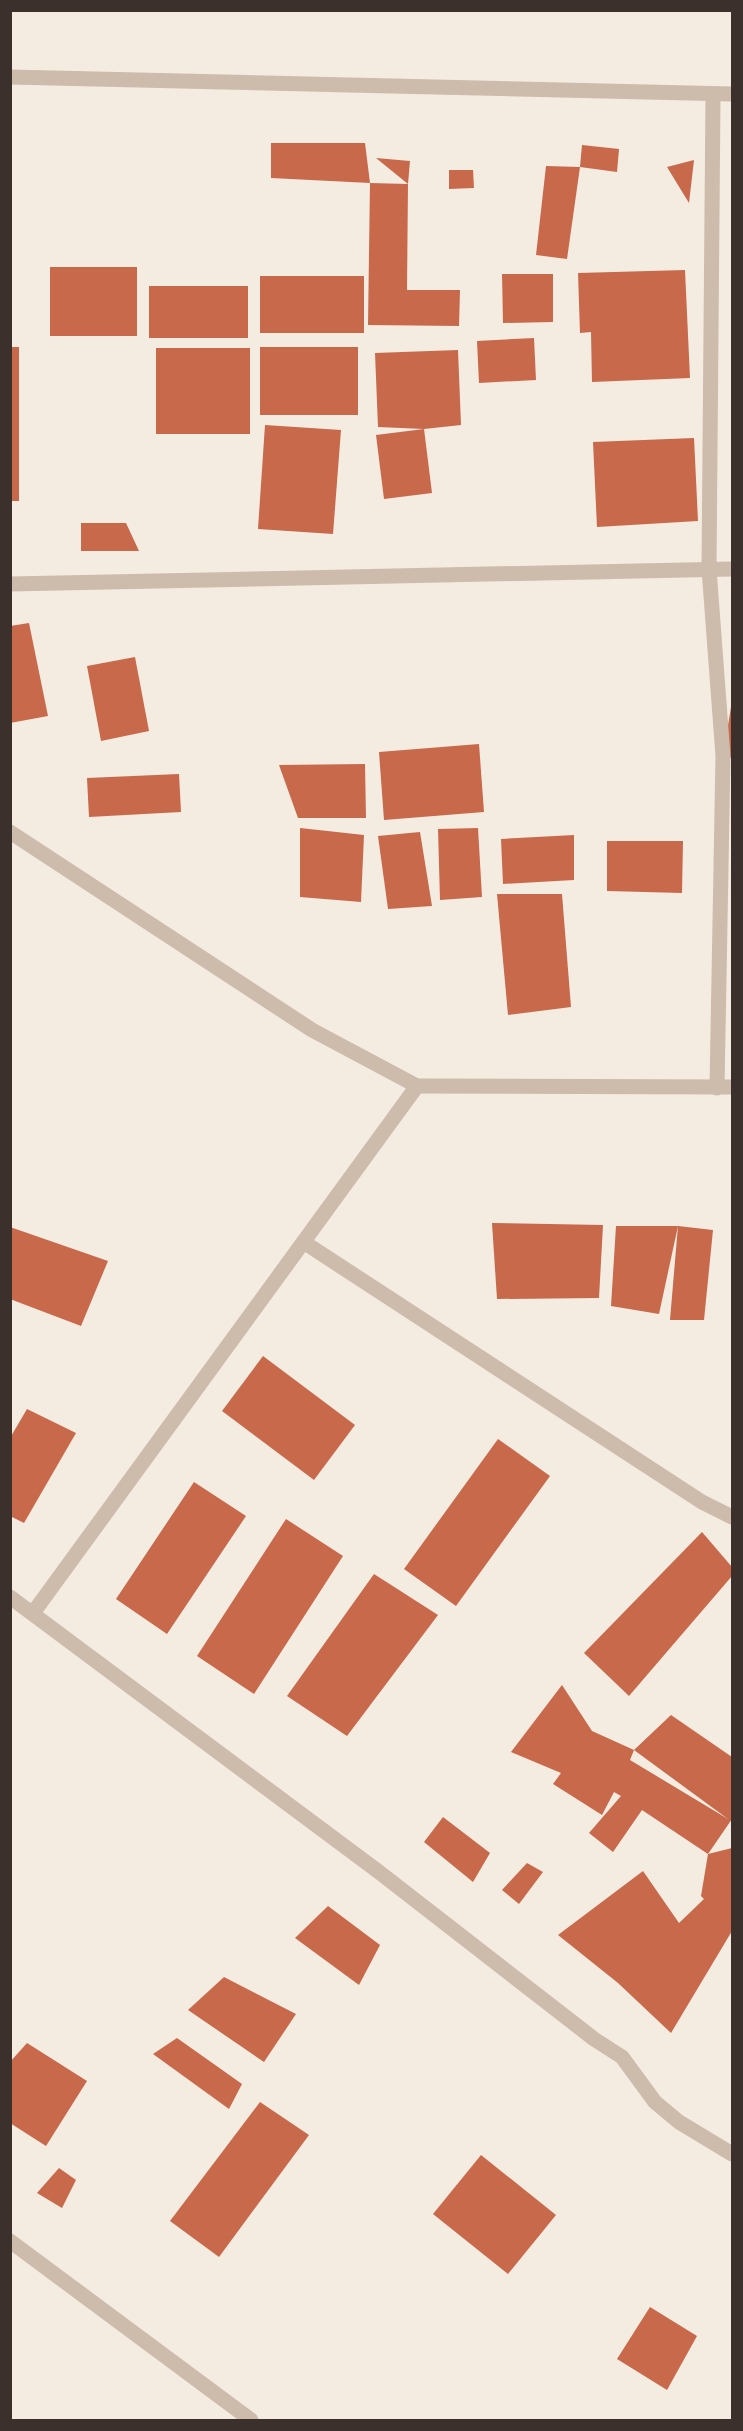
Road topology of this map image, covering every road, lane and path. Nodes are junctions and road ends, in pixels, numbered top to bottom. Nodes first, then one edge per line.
1 (10, 77) edge
2 (713, 94) junction
3 (732, 94) edge
4 (710, 569) junction
5 (732, 569) edge
6 (10, 584) edge
7 (10, 832) edge
8 (417, 1086) junction
9 (732, 1087) edge
10 (717, 1088) junction
11 (304, 1243) junction
12 (732, 1517) edge
13 (10, 1597) edge
14 (33, 1613) junction
15 (732, 2154) edge
16 (10, 2241) edge
17 (251, 2421) edge

1 - 2 street
2 - 3 street
2 - 4 street
4 - 5 street
4 - 6 street
4 - 10 street
7 - 8 street
8 - 10 street
8 - 11 street
9 - 10 street
11 - 12 street
11 - 14 street
13 - 14 street
14 - 15 street
16 - 17 street

